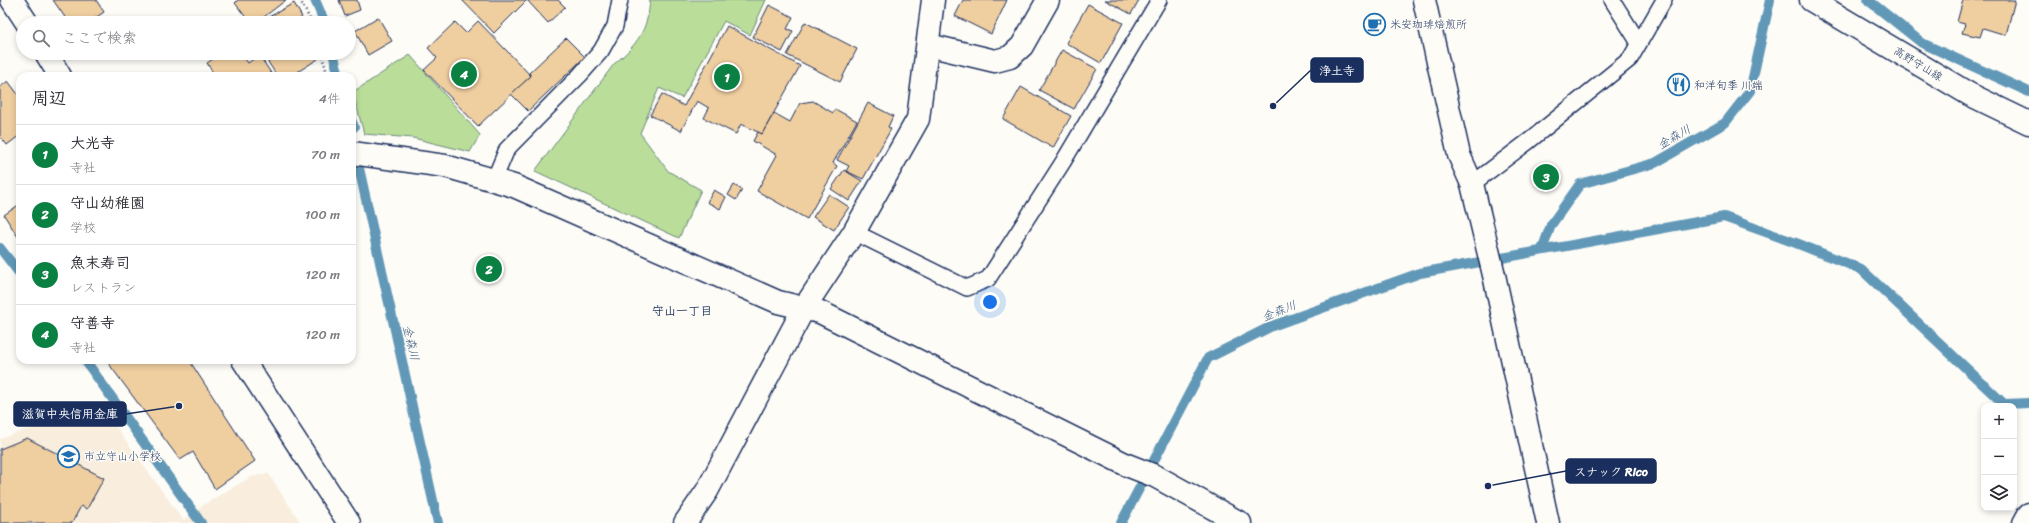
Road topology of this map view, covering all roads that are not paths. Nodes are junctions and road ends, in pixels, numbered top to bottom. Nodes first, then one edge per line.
1 (12, 0) edge
2 (620, 0) edge
3 (934, 0) edge
4 (1048, 0) edge
5 (1159, 0) edge
6 (1424, 0) edge
7 (1612, 0) edge
8 (1664, 0) edge
9 (1811, 0) edge
10 (22, 16) edge
11 (1639, 43) junction
12 (928, 45) junction
13 (50, 60) edge
14 (58, 72) edge
15 (2029, 123) edge
16 (356, 154) edge
17 (494, 180) junction
18 (1472, 184) junction
19 (854, 232) junction
20 (804, 308) junction
21 (246, 364) edge
22 (2029, 514) edge
23 (349, 523) edge
24 (686, 523) edge
25 (1240, 523) edge
26 (1548, 523) edge
27 (2024, 523) edge

1 - 10 street
2 - 17 lane
3 - 12 street
4 - 12 street
5 - 19 lane
6 - 18 street
7 - 11 lane
8 - 11 lane
9 - 15 street, 高野守山線
11 - 18 lane
12 - 19 street
13 - 14 street
16 - 17 street
17 - 20 street
18 - 26 street
19 - 20 street
20 - 24 street
20 - 25 street
21 - 23 street
22 - 27 street

